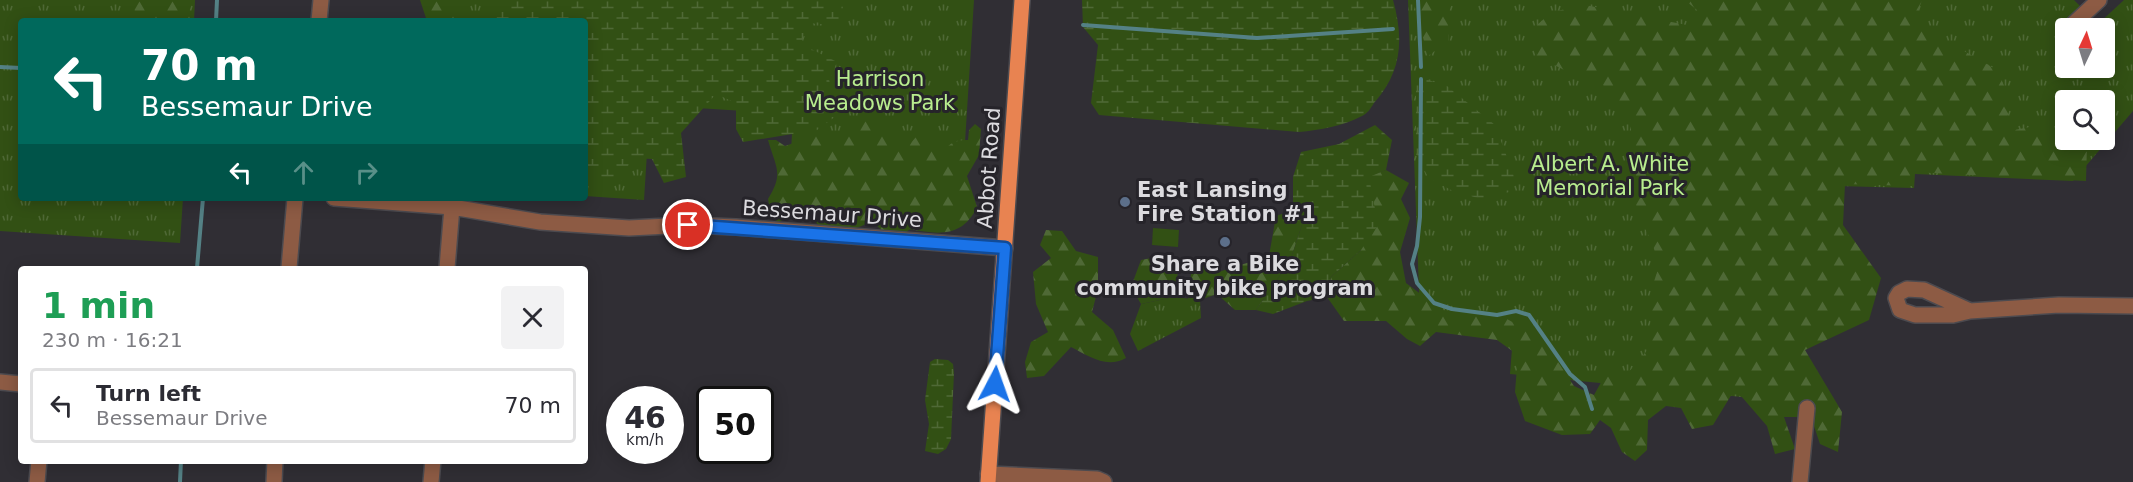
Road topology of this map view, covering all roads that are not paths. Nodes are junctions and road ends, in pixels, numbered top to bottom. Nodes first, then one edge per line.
1 (321, 0) edge
2 (1022, 0) edge
3 (2099, 0) edge
4 (319, 18) edge
5 (2080, 18) edge
6 (294, 201) edge
7 (373, 201) edge
8 (452, 207) junction
9 (1005, 248) junction
10 (289, 266) edge
11 (447, 266) edge
12 (2133, 306) edge
13 (1970, 310) dead end
14 (0, 382) edge
15 (18, 384) edge
16 (1807, 408) dead end
17 (39, 464) edge
18 (275, 464) edge
19 (433, 464) edge
20 (988, 478) edge
21 (37, 482) edge
22 (274, 482) edge
23 (431, 482) edge
24 (1104, 482) edge
25 (1800, 482) edge

1 - 4 street
2 - 9 main road, Abbot Road
3 - 5 street
6 - 10 street
7 - 8 street, Bessemaur Drive
8 - 9 street, Bessemaur Drive
8 - 11 street
9 - 20 main road, Abbot Road
12 - 13 street
14 - 15 street
16 - 25 street
17 - 21 street
18 - 22 street
19 - 23 street
20 - 24 street

